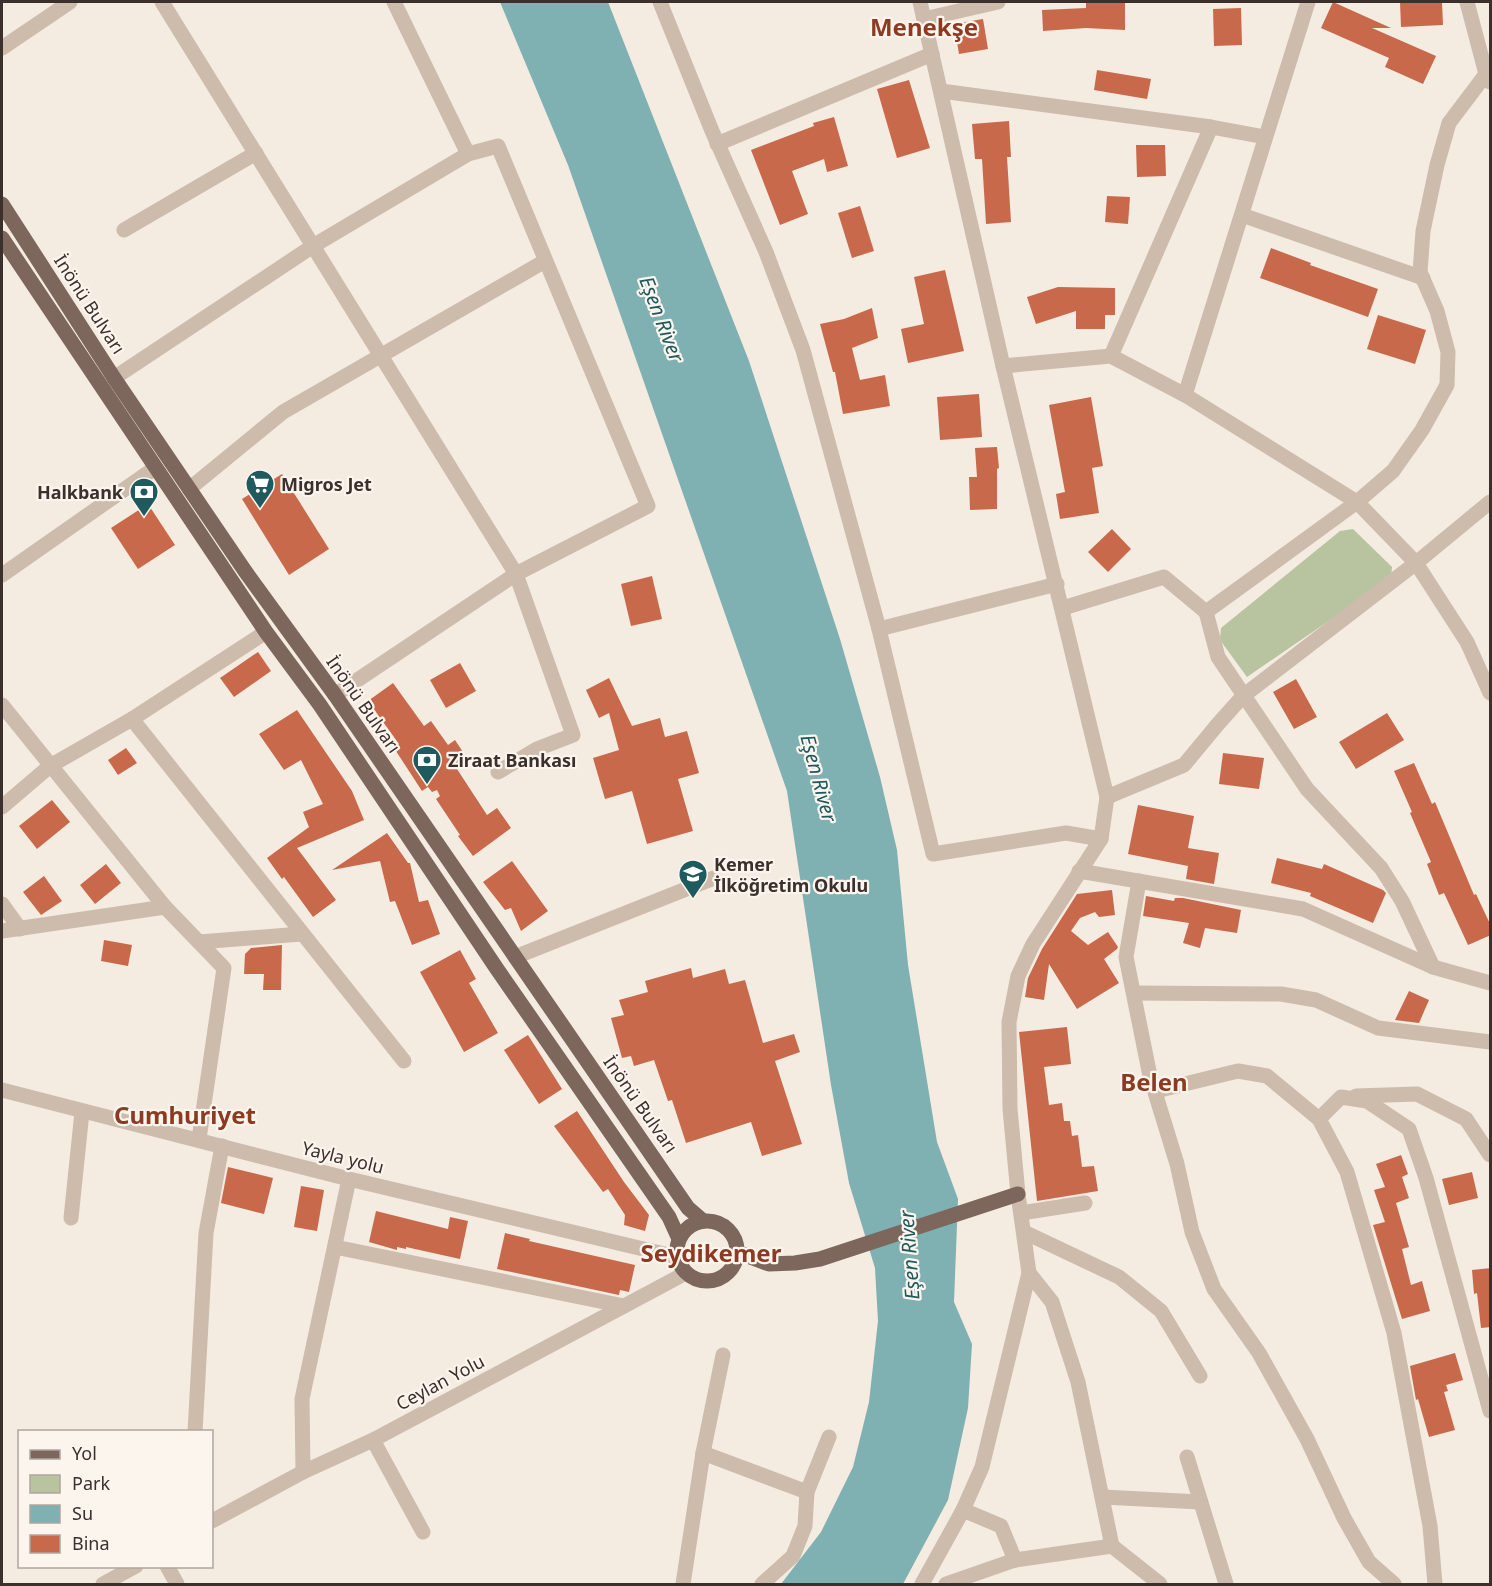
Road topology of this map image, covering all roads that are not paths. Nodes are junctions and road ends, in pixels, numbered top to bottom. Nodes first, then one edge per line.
1 (70, 2) edge
2 (162, 2) edge
3 (394, 2) edge
4 (660, 2) edge
5 (920, 2) edge
6 (998, 2) edge
7 (1308, 2) edge
8 (1467, 2) edge
9 (924, 19) junction
10 (2, 48) edge
11 (932, 54) junction
12 (1488, 78) edge
13 (941, 91) junction
14 (1210, 127) junction
15 (1265, 137) junction
16 (717, 144) junction
17 (256, 153) junction
18 (468, 154) junction
19 (2, 204) edge
20 (1242, 215) junction
21 (124, 230) dead end
22 (2, 240) edge
23 (313, 246) junction
24 (545, 261) junction
25 (1423, 278) junction
26 (381, 355) junction
27 (1111, 356) junction
28 (1003, 366) junction
29 (114, 378) junction
30 (1185, 395) junction
31 (168, 459) junction
32 (154, 468) junction
33 (189, 489) junction
34 (1357, 502) junction
35 (1491, 502) edge
36 (1416, 563) junction
37 (516, 574) junction
38 (2, 575) edge
39 (1057, 584) junction
40 (1063, 608) junction
41 (1206, 612) junction
42 (879, 629) junction
43 (266, 632) junction
44 (1491, 693) edge
45 (335, 695) junction
46 (1243, 696) junction
47 (2, 705) edge
48 (320, 705) junction
49 (132, 719) junction
50 (50, 766) junction
51 (498, 772) dead end
52 (1107, 797) junction
53 (2, 807) edge
54 (1101, 839) junction
55 (1079, 871) junction
56 (714, 878) dead end
57 (1139, 881) junction
58 (2, 904) edge
59 (165, 907) junction
60 (20, 929) junction
61 (2, 931) edge
62 (301, 934) junction
63 (199, 942) junction
64 (515, 957) junction
65 (1433, 967) junction
66 (497, 969) junction
67 (1491, 982) edge
68 (1134, 993) junction
69 (1491, 1042) edge
70 (404, 1061) dead end
71 (2, 1090) edge
72 (1156, 1091) junction
73 (1341, 1097) junction
74 (82, 1112) junction
75 (1319, 1119) junction
76 (199, 1139) junction
77 (222, 1146) junction
78 (1491, 1155) edge
79 (349, 1179) junction
80 (1018, 1194) junction
81 (1084, 1203) dead end
82 (1021, 1214) junction
83 (71, 1218) dead end
84 (703, 1221) junction
85 (1024, 1232) junction
86 (679, 1239) junction
87 (335, 1247) junction
88 (738, 1252) junction
89 (677, 1257) junction
90 (1029, 1273) junction
91 (686, 1274) junction
92 (624, 1306) junction
93 (723, 1355) dead end
94 (1200, 1376) dead end
95 (1491, 1411) edge
96 (195, 1430) edge
97 (829, 1437) dead end
98 (373, 1440) junction
99 (703, 1453) junction
100 (1186, 1457) dead end
101 (303, 1472) junction
102 (807, 1492) junction
103 (1103, 1497) junction
104 (1200, 1502) junction
105 (963, 1510) junction
106 (213, 1517) edge
107 (423, 1532) dead end
108 (1112, 1546) junction
109 (1015, 1560) junction
110 (132, 1568) edge
111 (169, 1568) edge
112 (103, 1584) edge
113 (177, 1584) edge
114 (683, 1584) edge
115 (762, 1584) edge
116 (922, 1584) edge
117 (946, 1584) edge
118 (1160, 1584) edge
119 (1226, 1584) edge
120 (1394, 1584) edge
121 (1435, 1584) edge

1 - 10 street
2 - 17 street
3 - 18 street
4 - 16 street
5 - 9 street
6 - 9 street
7 - 15 street
8 - 12 street
9 - 11 street
11 - 13 street
11 - 16 street
12 - 25 street
13 - 14 street
13 - 28 street
14 - 15 street
14 - 27 street
15 - 20 street
16 - 42 street
17 - 21 street
17 - 23 street
18 - 23 street
18 - 24 street
19 - 29 main road, İnönü Bulvarı
20 - 25 street
20 - 30 street
22 - 32 main road, İnönü Bulvarı
23 - 26 street
23 - 29 street
24 - 26 street
24 - 37 street
25 - 34 street
26 - 33 street
26 - 37 street
27 - 28 street
27 - 30 street
28 - 39 street
29 - 31 main road, İnönü Bulvarı
30 - 34 street
31 - 32 main road
31 - 33 main road, İnönü Bulvarı
32 - 38 street
32 - 43 main road, İnönü Bulvarı
33 - 45 main road, İnönü Bulvarı
34 - 36 street
34 - 41 street
35 - 36 street
36 - 44 street
36 - 46 street
37 - 45 street
37 - 51 street
39 - 40 street
39 - 42 street
40 - 41 street
40 - 52 street
41 - 46 street
42 - 54 street
43 - 48 main road, İnönü Bulvarı
43 - 49 street
45 - 48 main road
45 - 64 main road, İnönü Bulvarı
46 - 52 street
46 - 65 street
47 - 50 street
48 - 66 main road, İnönü Bulvarı
49 - 50 street
49 - 62 street
50 - 53 street
50 - 59 street
52 - 54 street
54 - 55 street
55 - 57 street
55 - 80 street
56 - 64 street
57 - 65 street
57 - 68 street
58 - 60 street
59 - 60 street
59 - 63 street
60 - 61 street
62 - 63 street
62 - 70 street
63 - 76 street
64 - 66 main road
64 - 84 main road, İnönü Bulvarı
65 - 67 street
66 - 86 main road, İnönü Bulvarı
68 - 69 street
68 - 72 street
71 - 74 street, Yayla yolu
72 - 75 street
72 - 120 street
73 - 75 street
73 - 78 street
73 - 95 street
74 - 76 street, Yayla yolu
74 - 83 street
75 - 121 street
76 - 77 street, Yayla yolu
77 - 79 street, Yayla yolu
77 - 96 street
79 - 87 street
79 - 89 street, Yayla yolu
80 - 82 street
80 - 88 main road
81 - 82 street
82 - 85 street
84 - 86 main road
84 - 88 main road
85 - 90 street
85 - 94 street
86 - 89 main road
87 - 92 street
87 - 101 street
88 - 91 main road
89 - 91 main road
90 - 103 street
90 - 105 street
91 - 92 street, Ceylan Yolu
92 - 98 street, Ceylan Yolu
93 - 99 street
97 - 102 street
98 - 101 street, Ceylan Yolu
98 - 107 street
99 - 102 street
99 - 114 street
100 - 104 street
101 - 106 street, Ceylan Yolu
102 - 115 street
103 - 104 street
103 - 108 street
104 - 119 street
105 - 109 street
105 - 116 street
108 - 109 street
108 - 118 street
109 - 117 street
110 - 112 street
111 - 113 street

